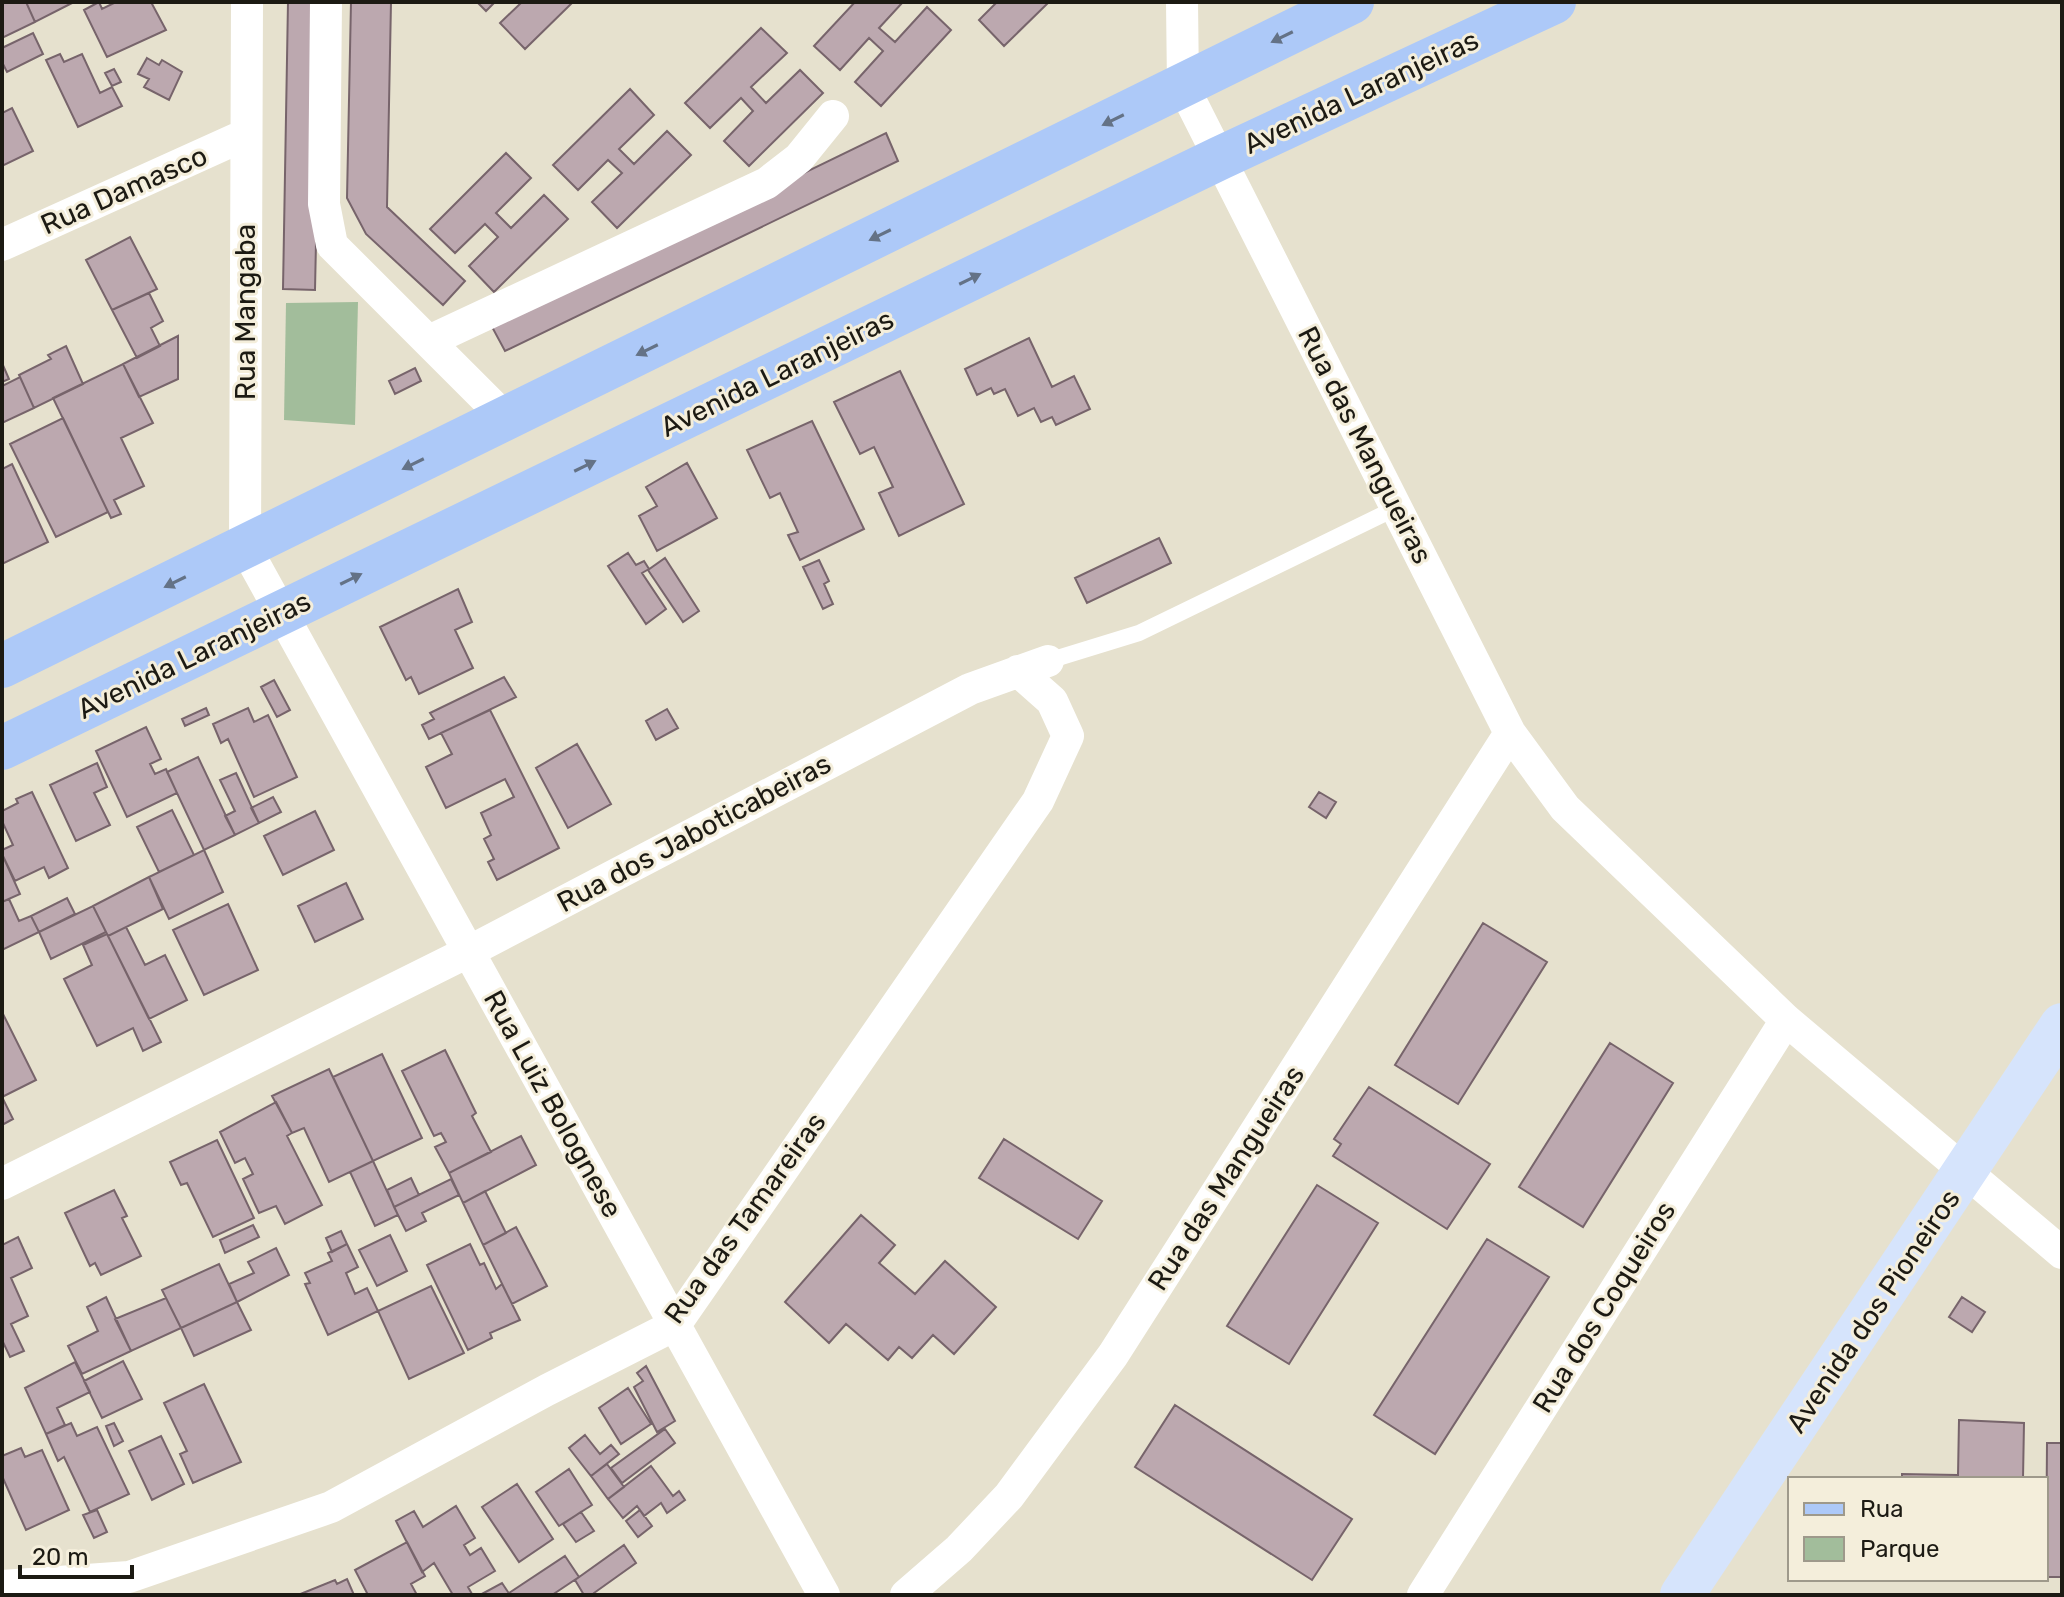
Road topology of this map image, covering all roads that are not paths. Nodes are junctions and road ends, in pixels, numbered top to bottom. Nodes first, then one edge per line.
1 (247, 2) edge
2 (326, 2) edge
3 (1182, 2) edge
4 (1352, 2) edge
5 (1554, 2) edge
6 (1183, 86) junction
7 (833, 116) dead end
8 (245, 135) junction
9 (1220, 158) junction
10 (2, 245) edge
11 (429, 341) junction
12 (506, 419) junction
13 (1396, 508) junction
14 (245, 547) junction
15 (281, 613) junction
16 (2, 666) edge
17 (1033, 666) junction
18 (1510, 733) junction
19 (2, 748) edge
20 (468, 952) junction
21 (1786, 1020) junction
22 (2062, 1025) edge
23 (1965, 1173) junction
24 (2, 1184) edge
25 (2062, 1253) edge
26 (675, 1325) junction
27 (2, 1586) edge
28 (131, 1586) edge
29 (824, 1595) edge
30 (906, 1595) edge
31 (1423, 1595) edge
32 (1682, 1595) edge

1 - 8 street, Rua Mangaba
2 - 11 street
3 - 6 street
4 -> 6 main road
5 - 9 main road, Avenida Laranjeiras
6 - 9 street, Rua das Mangueiras
6 -> 12 main road
7 - 11 street
8 - 10 street, Rua Damasco
8 - 14 street, Rua Mangaba
9 - 13 street, Rua das Mangueiras
15 -> 9 main road, Avenida Laranjeiras
11 - 12 street
12 -> 14 main road
13 - 17 lane, Rua dos Jaboticabeiras
13 - 18 street, Rua das Mangueiras
14 - 15 street, Rua Mangaba
14 -> 16 main road
15 - 19 main road, Avenida Laranjeiras
15 - 20 street, Rua Luiz Bolognese
17 - 20 street, Rua dos Jaboticabeiras
17 - 26 street, Rua das Tamareiras
18 - 21 street, Rua das Mangueiras
18 - 30 street, Rua das Mangueiras
20 - 24 street, Rua dos Jaboticabeiras
20 - 26 street, Rua Luiz Bolognese
21 - 23 street, Rua das Mangueiras
21 - 31 street, Rua dos Coqueiros
22 - 23 main road, Avenida dos Pioneiros
23 - 25 street, Rua das Mangueiras
23 - 32 main road, Avenida dos Pioneiros
26 - 28 street, Rua das Tamareiras
26 - 29 street, Rua Luiz Bolognese
27 - 28 street, Rua das Tamareiras

